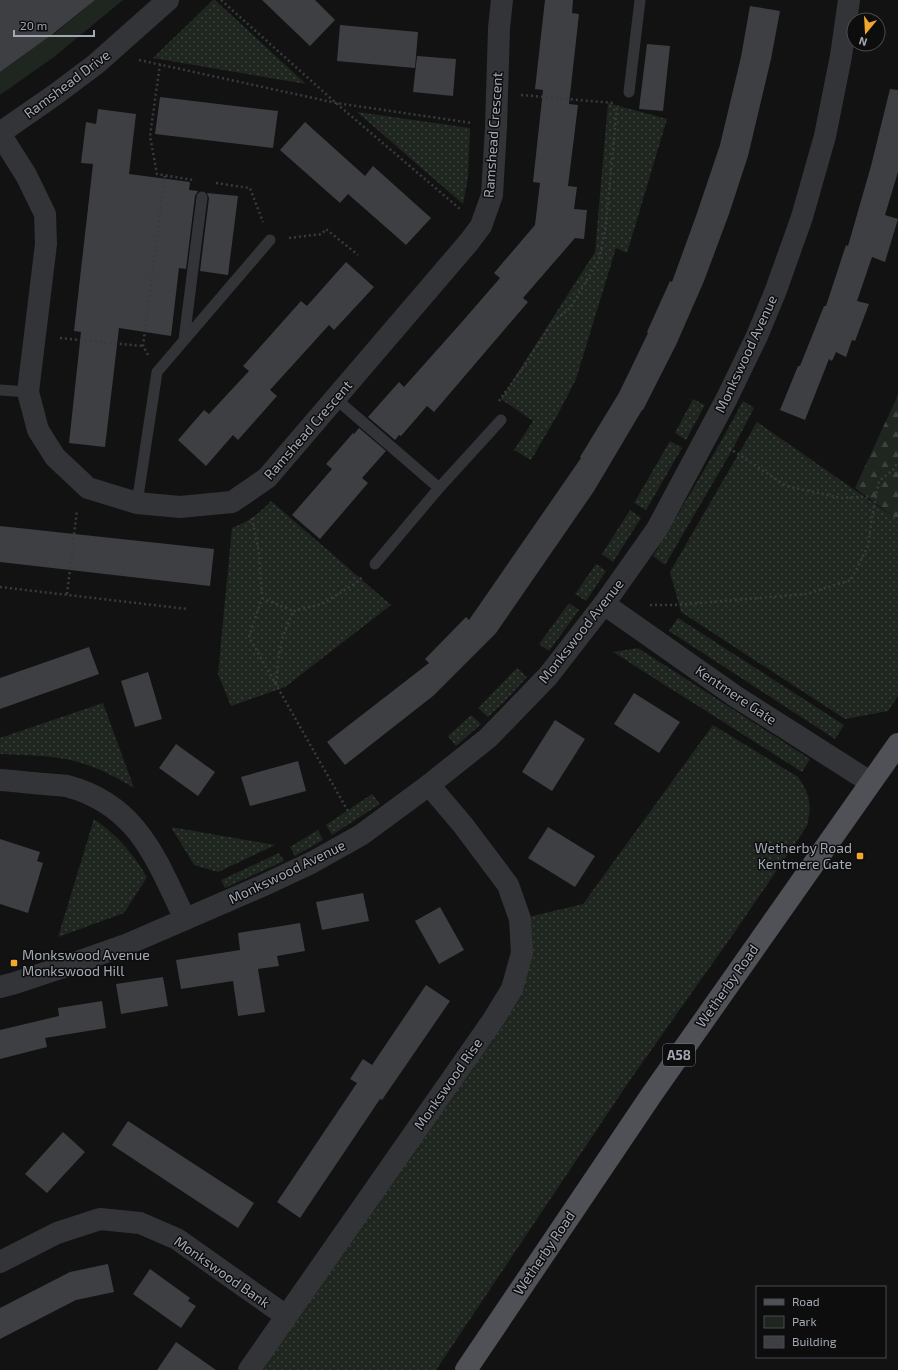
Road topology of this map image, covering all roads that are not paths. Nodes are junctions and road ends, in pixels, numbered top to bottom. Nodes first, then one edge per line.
1 (168, 0) edge
2 (502, 0) edge
3 (640, 0) edge
4 (849, 0) edge
5 (629, 92) dead end
6 (0, 134) edge
7 (202, 197) dead end
8 (270, 240) road end
9 (184, 340) junction
10 (0, 390) edge
11 (28, 392) junction
12 (336, 398) junction
13 (502, 420) road end
14 (439, 488) junction
15 (137, 503) junction
16 (375, 564) road end
17 (604, 604) junction
18 (898, 744) edge
19 (0, 780) edge
20 (870, 782) junction
21 (429, 785) junction
22 (185, 919) junction
23 (0, 987) edge
24 (0, 1262) edge
25 (286, 1316) junction
26 (249, 1370) edge
27 (466, 1370) edge

1 - 6 street, Ramshead Drive
2 - 12 street, Ramshead Crescent
3 - 5 lane
4 - 17 street, Monkswood Avenue
6 - 11 street, Ramshead Crescent
7 - 9 lane
8 - 9 lane
9 - 15 lane
10 - 11 lane
11 - 15 street, Ramshead Crescent
12 - 14 lane
12 - 15 street, Ramshead Crescent
13 - 14 lane
14 - 16 lane
17 - 20 street, Kentmere Gate
17 - 21 street, Monkswood Avenue
18 - 20 main road, Wetherby Road / A58
19 - 22 street
20 - 27 main road, Wetherby Road / A58
21 - 22 street, Monkswood Avenue
21 - 25 street, Monkswood Rise
22 - 23 street, Monkswood Avenue
24 - 25 street, Monkswood Bank
25 - 26 street, Monkswood Rise

